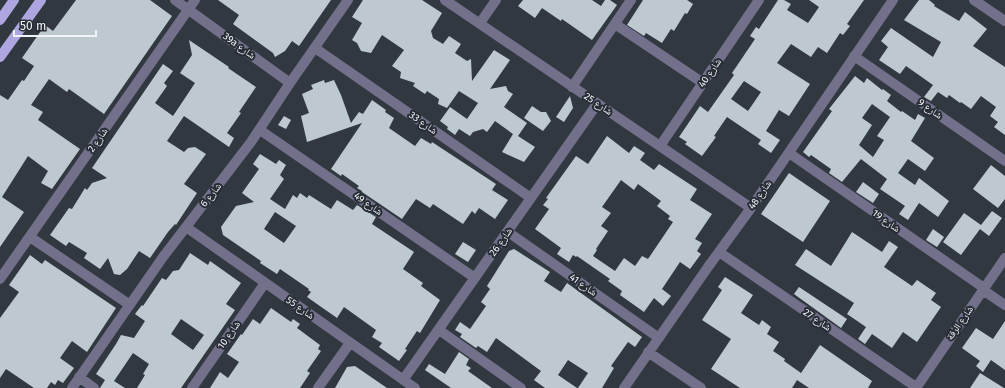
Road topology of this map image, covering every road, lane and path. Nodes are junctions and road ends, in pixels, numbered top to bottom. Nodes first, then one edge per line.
1 (14, 0) edge
2 (41, 0) edge
3 (175, 0) edge
4 (195, 0) edge
5 (348, 0) edge
6 (445, 0) edge
7 (496, 0) edge
8 (632, 0) edge
9 (759, 0) edge
10 (894, 0) edge
11 (974, 0) edge
12 (188, 9) junction
13 (1004, 19) edge
14 (0, 20) edge
15 (480, 24) junction
16 (615, 24) junction
17 (315, 48) junction
18 (854, 56) junction
19 (0, 57) edge
20 (290, 83) junction
21 (703, 83) junction
22 (572, 87) junction
23 (597, 104) junction
24 (260, 130) junction
25 (660, 146) junction
26 (789, 153) junction
27 (1005, 161) edge
28 (531, 198) junction
29 (751, 208) junction
30 (186, 227) junction
31 (508, 232) junction
32 (30, 238) junction
33 (719, 252) junction
34 (1005, 258) edge
35 (475, 278) junction
36 (0, 279) edge
37 (265, 283) junction
38 (984, 289) junction
39 (130, 304) junction
40 (1005, 305) edge
41 (438, 330) junction
42 (659, 338) junction
43 (350, 342) junction
44 (648, 352) junction
45 (79, 377) junction
46 (404, 380) junction
47 (72, 388) edge
48 (94, 388) edge
49 (192, 388) edge
50 (318, 388) edge
51 (415, 388) edge
52 (521, 388) edge
53 (624, 388) edge
54 (701, 388) edge
55 (916, 388) edge

1 - 14 main road
2 - 19 main road
3 - 12 street, 39a شارع
4 - 12 street, شارع 2
5 - 17 street, شارع 6
6 - 15 street, شارع 25
7 - 15 street
8 - 16 street
9 - 21 street, شارع 40
10 - 18 street, شارع 48
11 - 13 street
12 - 20 street, 39a شارع
12 - 32 street, شارع 2
15 - 22 street, شارع 25
16 - 21 street
16 - 22 street
17 - 20 street, شارع 6
17 - 28 street, شارع 33
18 - 26 street, شارع 48
18 - 27 street, شارع 9
20 - 24 street, شارع 6
21 - 25 street, شارع 40
22 - 23 street, شارع 25
23 - 25 street, شارع 25
23 - 28 street, شارع 26
24 - 30 street, شارع 6
24 - 35 street, شارع 49
25 - 29 street, شارع 25
26 - 29 street, شارع 48
26 - 38 street, شارع 19
28 - 31 street, شارع 26
29 - 33 street, شارع 48
30 - 37 street, شارع 55
30 - 39 street, شارع 6
31 - 35 street, شارع 26
31 - 42 street, شارع 41
32 - 36 street, شارع 2
32 - 39 street
33 - 42 street, شارع 48
33 - 55 street, شارع 27
34 - 38 street, شارع الرقة
35 - 41 street, شارع 26
37 - 43 street, شارع 55
37 - 49 street, شارع 10
38 - 40 street, شارع 19
38 - 55 street, شارع الرقة
39 - 45 street, شارع 6
41 - 46 street, شارع 26
41 - 52 street
42 - 44 street, شارع 48
43 - 46 street, شارع 55
43 - 50 street
44 - 53 street, شارع 48
44 - 54 street
45 - 47 street, شارع 6
45 - 48 street
46 - 51 street, شارع 55

